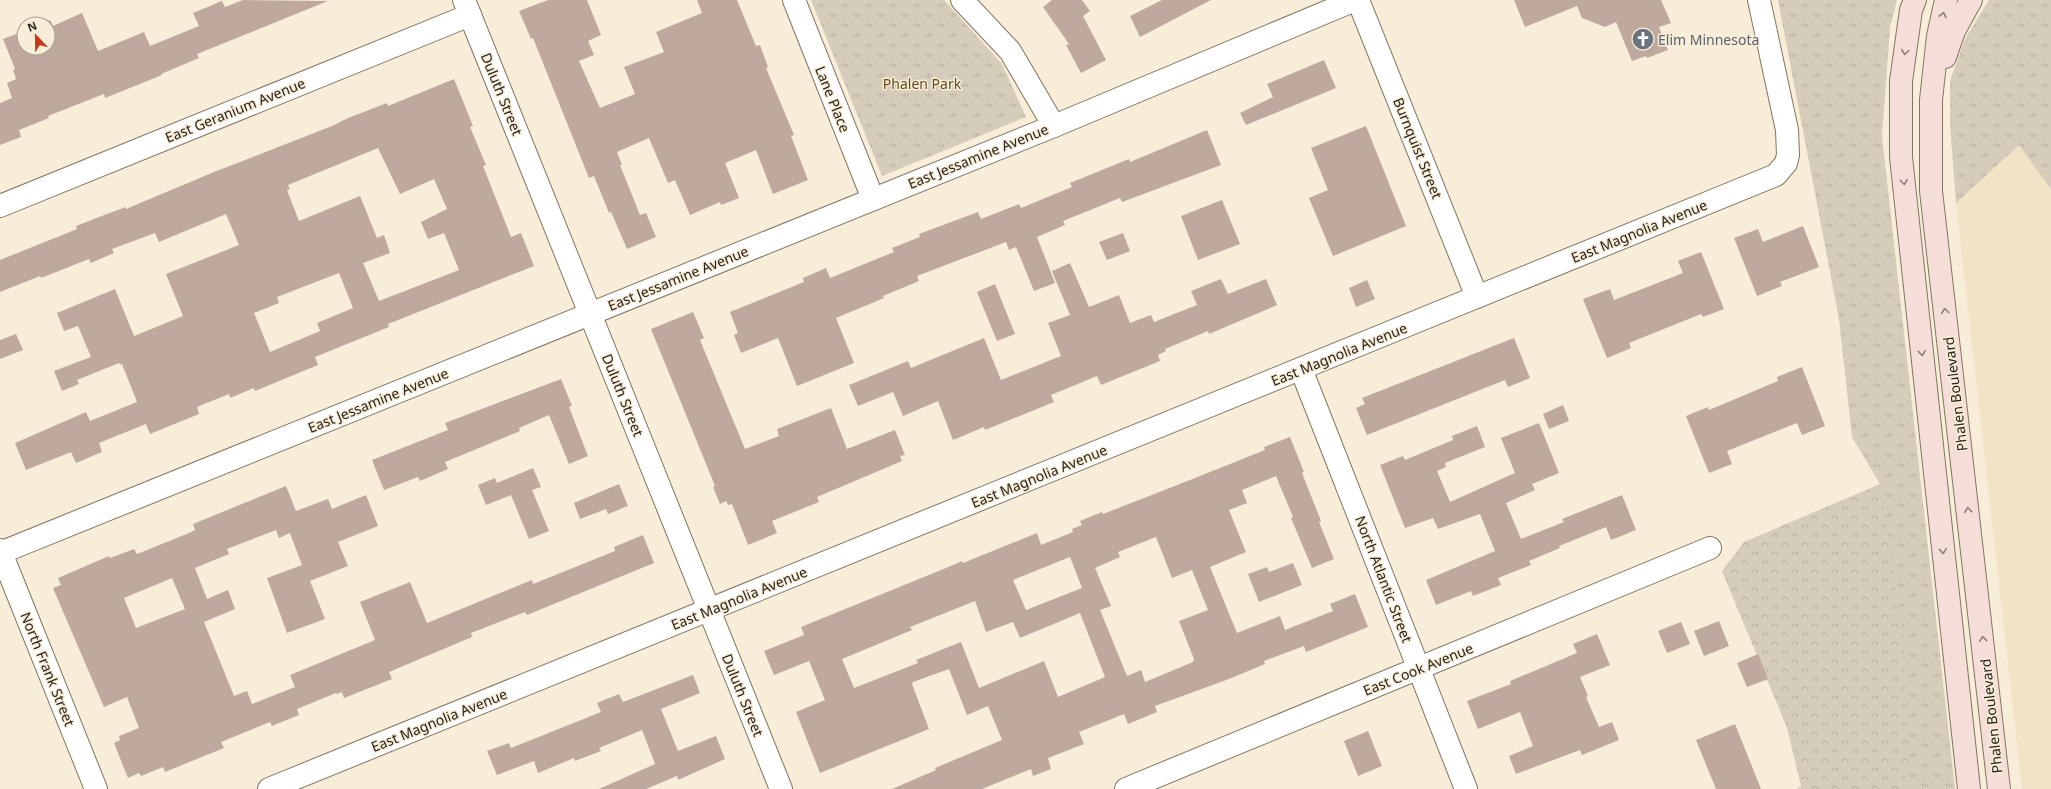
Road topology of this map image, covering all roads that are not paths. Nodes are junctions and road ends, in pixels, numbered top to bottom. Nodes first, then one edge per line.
1 (794, 0) edge
2 (962, 0) edge
3 (1355, 0) edge
4 (1358, 0) edge
5 (1759, 0) edge
6 (1915, 0) edge
7 (1946, 0) edge
8 (1971, 0) edge
9 (467, 8) edge
10 (1054, 126) junction
11 (1931, 169) junction
12 (873, 199) junction
13 (0, 206) edge
14 (1477, 297) junction
15 (590, 314) junction
16 (1302, 369) junction
17 (1710, 548) dead end
18 (0, 552) edge
19 (709, 610) junction
20 (1418, 668) junction
21 (96, 789) edge
22 (270, 789) edge
23 (781, 789) edge
24 (1126, 789) edge
25 (1466, 789) edge
26 (1969, 789) edge
27 (1999, 789) edge

1 - 12 street, Lane Place
2 - 10 street
3 - 10 street, East Jessamine Avenue
4 - 14 street, Burnquist Street
5 - 14 street, East Magnolia Avenue
6 -> 26 main road, Phalen Boulevard
11 -> 7 main road, Phalen Boulevard
8 - 11 main road
9 - 13 street, East Geranium Avenue
9 - 15 street, Duluth Street
10 - 12 street, East Jessamine Avenue
27 -> 11 main road, Phalen Boulevard
12 - 15 street, East Jessamine Avenue
14 - 16 street, East Magnolia Avenue
15 - 18 street, East Jessamine Avenue
15 - 19 street, Duluth Street
16 - 19 street, East Magnolia Avenue
16 - 20 street, North Atlantic Street
17 - 20 street, East Cook Avenue
18 - 21 street, North Frank Street
19 - 22 street, East Magnolia Avenue
19 - 23 street, Duluth Street
20 - 24 street, East Cook Avenue
20 - 25 street, North Atlantic Street

